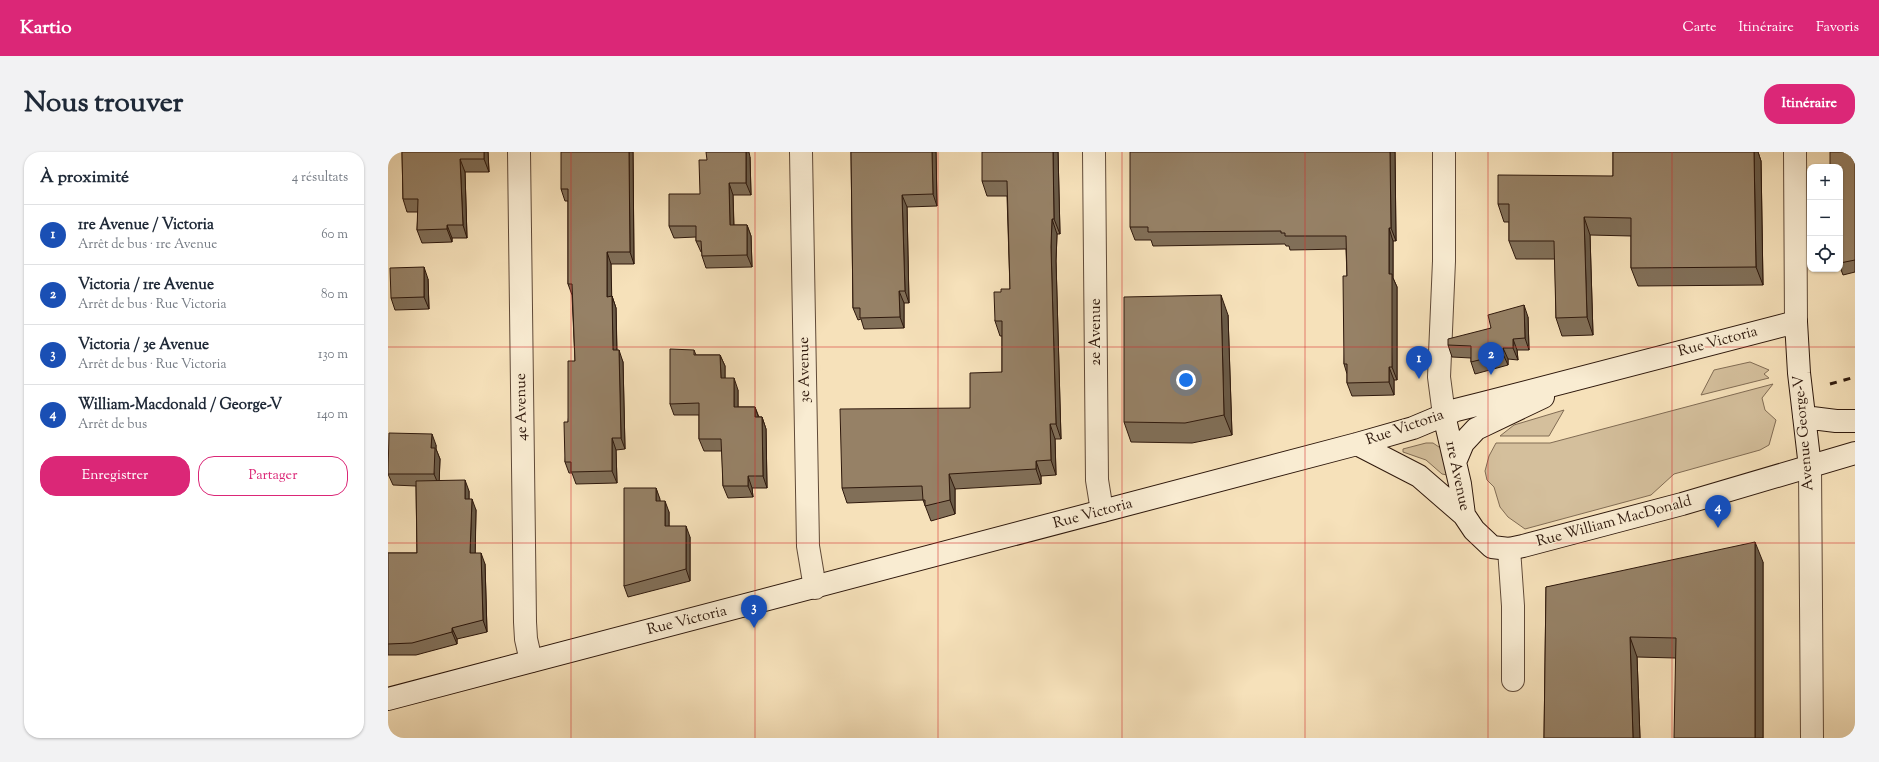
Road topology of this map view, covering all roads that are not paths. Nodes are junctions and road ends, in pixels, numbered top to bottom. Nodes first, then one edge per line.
1 (519, 152) edge
2 (801, 152) edge
3 (1094, 152) edge
4 (1444, 152) edge
5 (1795, 152) edge
6 (1796, 322) junction
7 (1576, 380) junction
8 (1444, 415) junction
9 (1804, 417) junction
10 (1855, 421) edge
11 (1356, 444) junction
12 (1855, 453) edge
13 (1455, 462) junction
14 (1810, 467) junction
15 (1102, 511) junction
16 (1464, 515) junction
17 (1509, 549) junction
18 (815, 588) junction
19 (531, 661) junction
20 (1513, 680) dead end
21 (388, 699) edge
22 (1812, 738) edge

1 - 19 main road, 4e Avenue
2 - 18 main road, 3e Avenue
3 - 15 main road, 2e Avenue
4 - 8 main road, 1re Avenue
5 - 6 main road, Avenue George-V
6 - 7 main road, Rue Victoria
6 - 9 main road, Avenue George-V
7 - 8 main road, Rue Victoria
7 - 13 main road
8 - 11 main road, Rue Victoria
8 - 13 main road, 1re Avenue
9 - 10 main road
9 - 14 main road, Avenue George-V
11 - 15 main road, Rue Victoria
11 - 16 main road
12 - 14 main road
13 - 16 main road, 1re Avenue
14 - 17 main road, Rue William MacDonald
14 - 22 main road, Avenue George-V
15 - 18 main road, Rue Victoria
16 - 17 main road, 1re Avenue
17 - 20 main road
18 - 19 main road, Rue Victoria
19 - 21 main road, Rue Victoria

